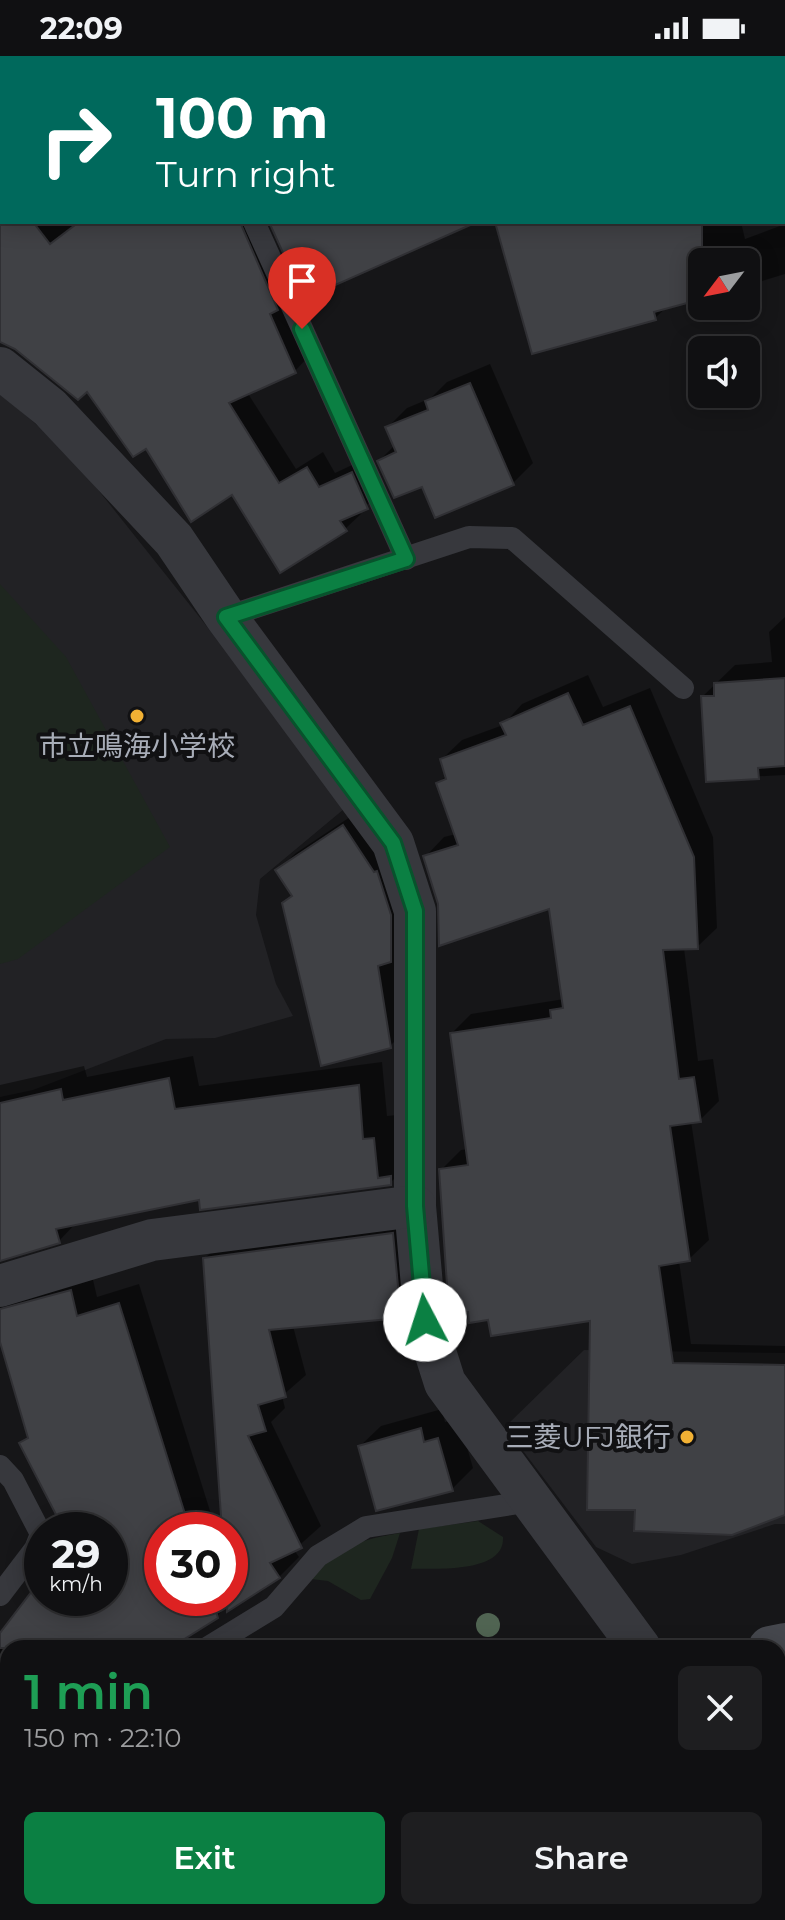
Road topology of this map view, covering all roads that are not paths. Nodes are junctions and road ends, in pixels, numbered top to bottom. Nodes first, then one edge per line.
1 (255, 224) edge
2 (0, 368) edge
3 (406, 559) junction
4 (226, 617) junction
5 (683, 688) dead end
6 (415, 1206) junction
7 (0, 1286) edge
8 (0, 1466) edge
9 (531, 1501) junction
10 (0, 1595) edge
11 (220, 1640) edge
12 (634, 1640) edge

1 - 3 lane
2 - 4 street
3 - 4 lane
3 - 5 lane
4 - 6 street
6 - 7 street
6 - 9 street
8 - 10 lane
9 - 11 lane
9 - 12 street

